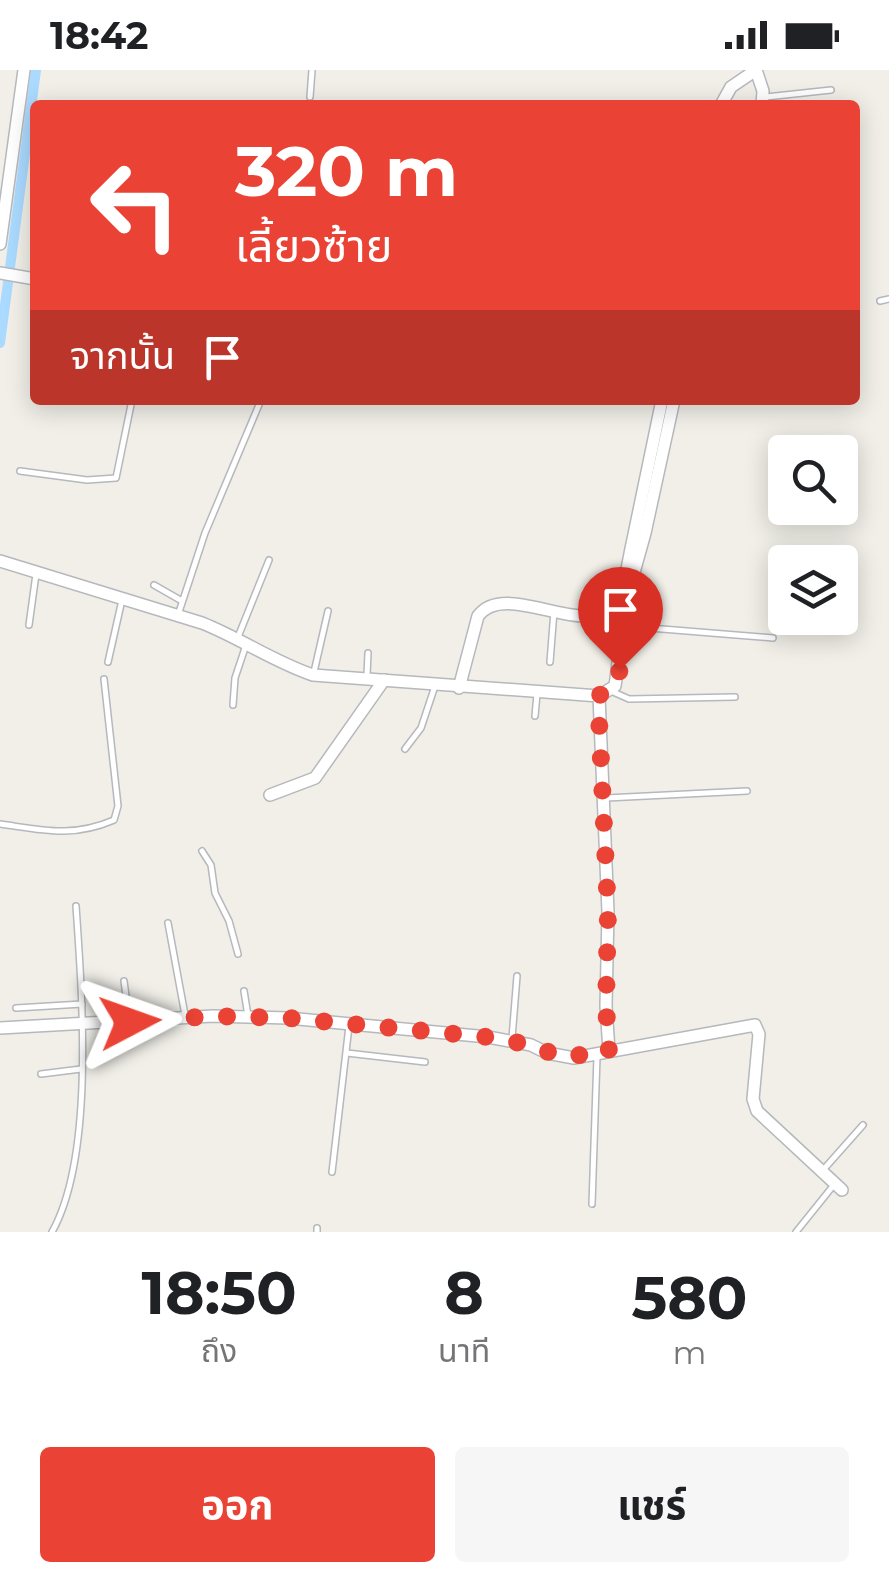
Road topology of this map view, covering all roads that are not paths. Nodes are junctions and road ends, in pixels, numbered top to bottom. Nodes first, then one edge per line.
1 (24, 70) edge
2 (312, 70) edge
3 (756, 70) edge
4 (831, 90) dead end
5 (310, 97) dead end
6 (723, 100) edge
7 (762, 100) edge
8 (768, 100) edge
9 (4, 181) edge
10 (0, 244) edge
11 (2, 273) edge
12 (28, 278) edge
13 (889, 299) edge
14 (880, 301) dead end
15 (131, 405) edge
16 (259, 405) edge
17 (661, 405) edge
18 (673, 405) edge
19 (20, 471) dead end
20 (269, 560) dead end
21 (0, 561) edge
22 (36, 573) junction
23 (154, 585) dead end
24 (122, 600) junction
25 (182, 601) junction
26 (328, 611) dead end
27 (554, 611) junction
28 (178, 615) junction
29 (29, 625) dead end
30 (622, 626) junction
31 (774, 638) dead end
32 (242, 642) junction
33 (368, 653) dead end
34 (108, 662) dead end
35 (550, 662) dead end
36 (314, 675) junction
37 (367, 678) junction
38 (104, 679) dead end
39 (384, 680) junction
40 (435, 686) junction
41 (460, 688) junction
42 (537, 693) junction
43 (604, 694) junction
44 (735, 697) dead end
45 (232, 704) dead end
46 (535, 716) dead end
47 (405, 748) dead end
48 (747, 791) dead end
49 (270, 795) dead end
50 (603, 798) junction
51 (0, 824) edge
52 (202, 850) dead end
53 (76, 906) dead end
54 (168, 924) dead end
55 (238, 954) dead end
56 (518, 976) dead end
57 (124, 981) dead end
58 (244, 991) dead end
59 (82, 1004) junction
60 (16, 1008) dead end
61 (248, 1016) junction
62 (186, 1018) junction
63 (130, 1022) junction
64 (349, 1023) junction
65 (82, 1025) junction
66 (0, 1028) edge
67 (511, 1041) junction
68 (603, 1052) junction
69 (347, 1053) junction
70 (425, 1062) dead end
71 (81, 1069) junction
72 (41, 1074) dead end
73 (864, 1125) dead end
74 (332, 1172) dead end
75 (822, 1172) junction
76 (838, 1187) joint
77 (592, 1204) dead end
78 (52, 1232) edge
79 (796, 1232) edge

1 - 9 street
2 - 5 lane
3 - 6 street
3 - 7 street
4 - 8 lane
9 - 10 street
11 - 12 street
13 - 14 lane
15 - 19 lane
16 - 25 lane
17 - 27 street
18 - 30 street
20 - 32 lane
21 - 22 street
22 - 24 street
22 - 29 lane
23 - 25 lane
24 - 28 street
24 - 34 lane
25 - 28 lane
26 - 36 lane
27 - 35 lane
27 - 41 street
28 - 32 street
30 - 31 lane
30 - 43 street
32 - 36 street
32 - 45 lane
33 - 37 lane
36 - 37 street
37 - 39 street
38 - 51 lane
39 - 40 street
39 - 49 street
40 - 41 street
40 - 47 lane
41 - 42 street
42 - 43 street
42 - 46 lane
43 - 44 lane
43 - 50 street
48 - 50 lane
50 - 68 street
52 - 55 lane
53 - 59 lane
54 - 62 lane
56 - 67 lane
57 - 63 lane
58 - 61 lane
59 - 60 lane
59 - 65 lane
61 - 62 street
61 - 64 street
62 - 63 street
63 - 65 street
64 - 67 street
64 - 69 lane
65 - 66 street
65 - 71 lane
67 - 68 street
68 - 75 street
68 - 77 lane
69 - 70 lane
69 - 74 lane
71 - 72 lane
71 - 78 lane
73 - 75 lane
75 - 76 street
76 - 79 lane

